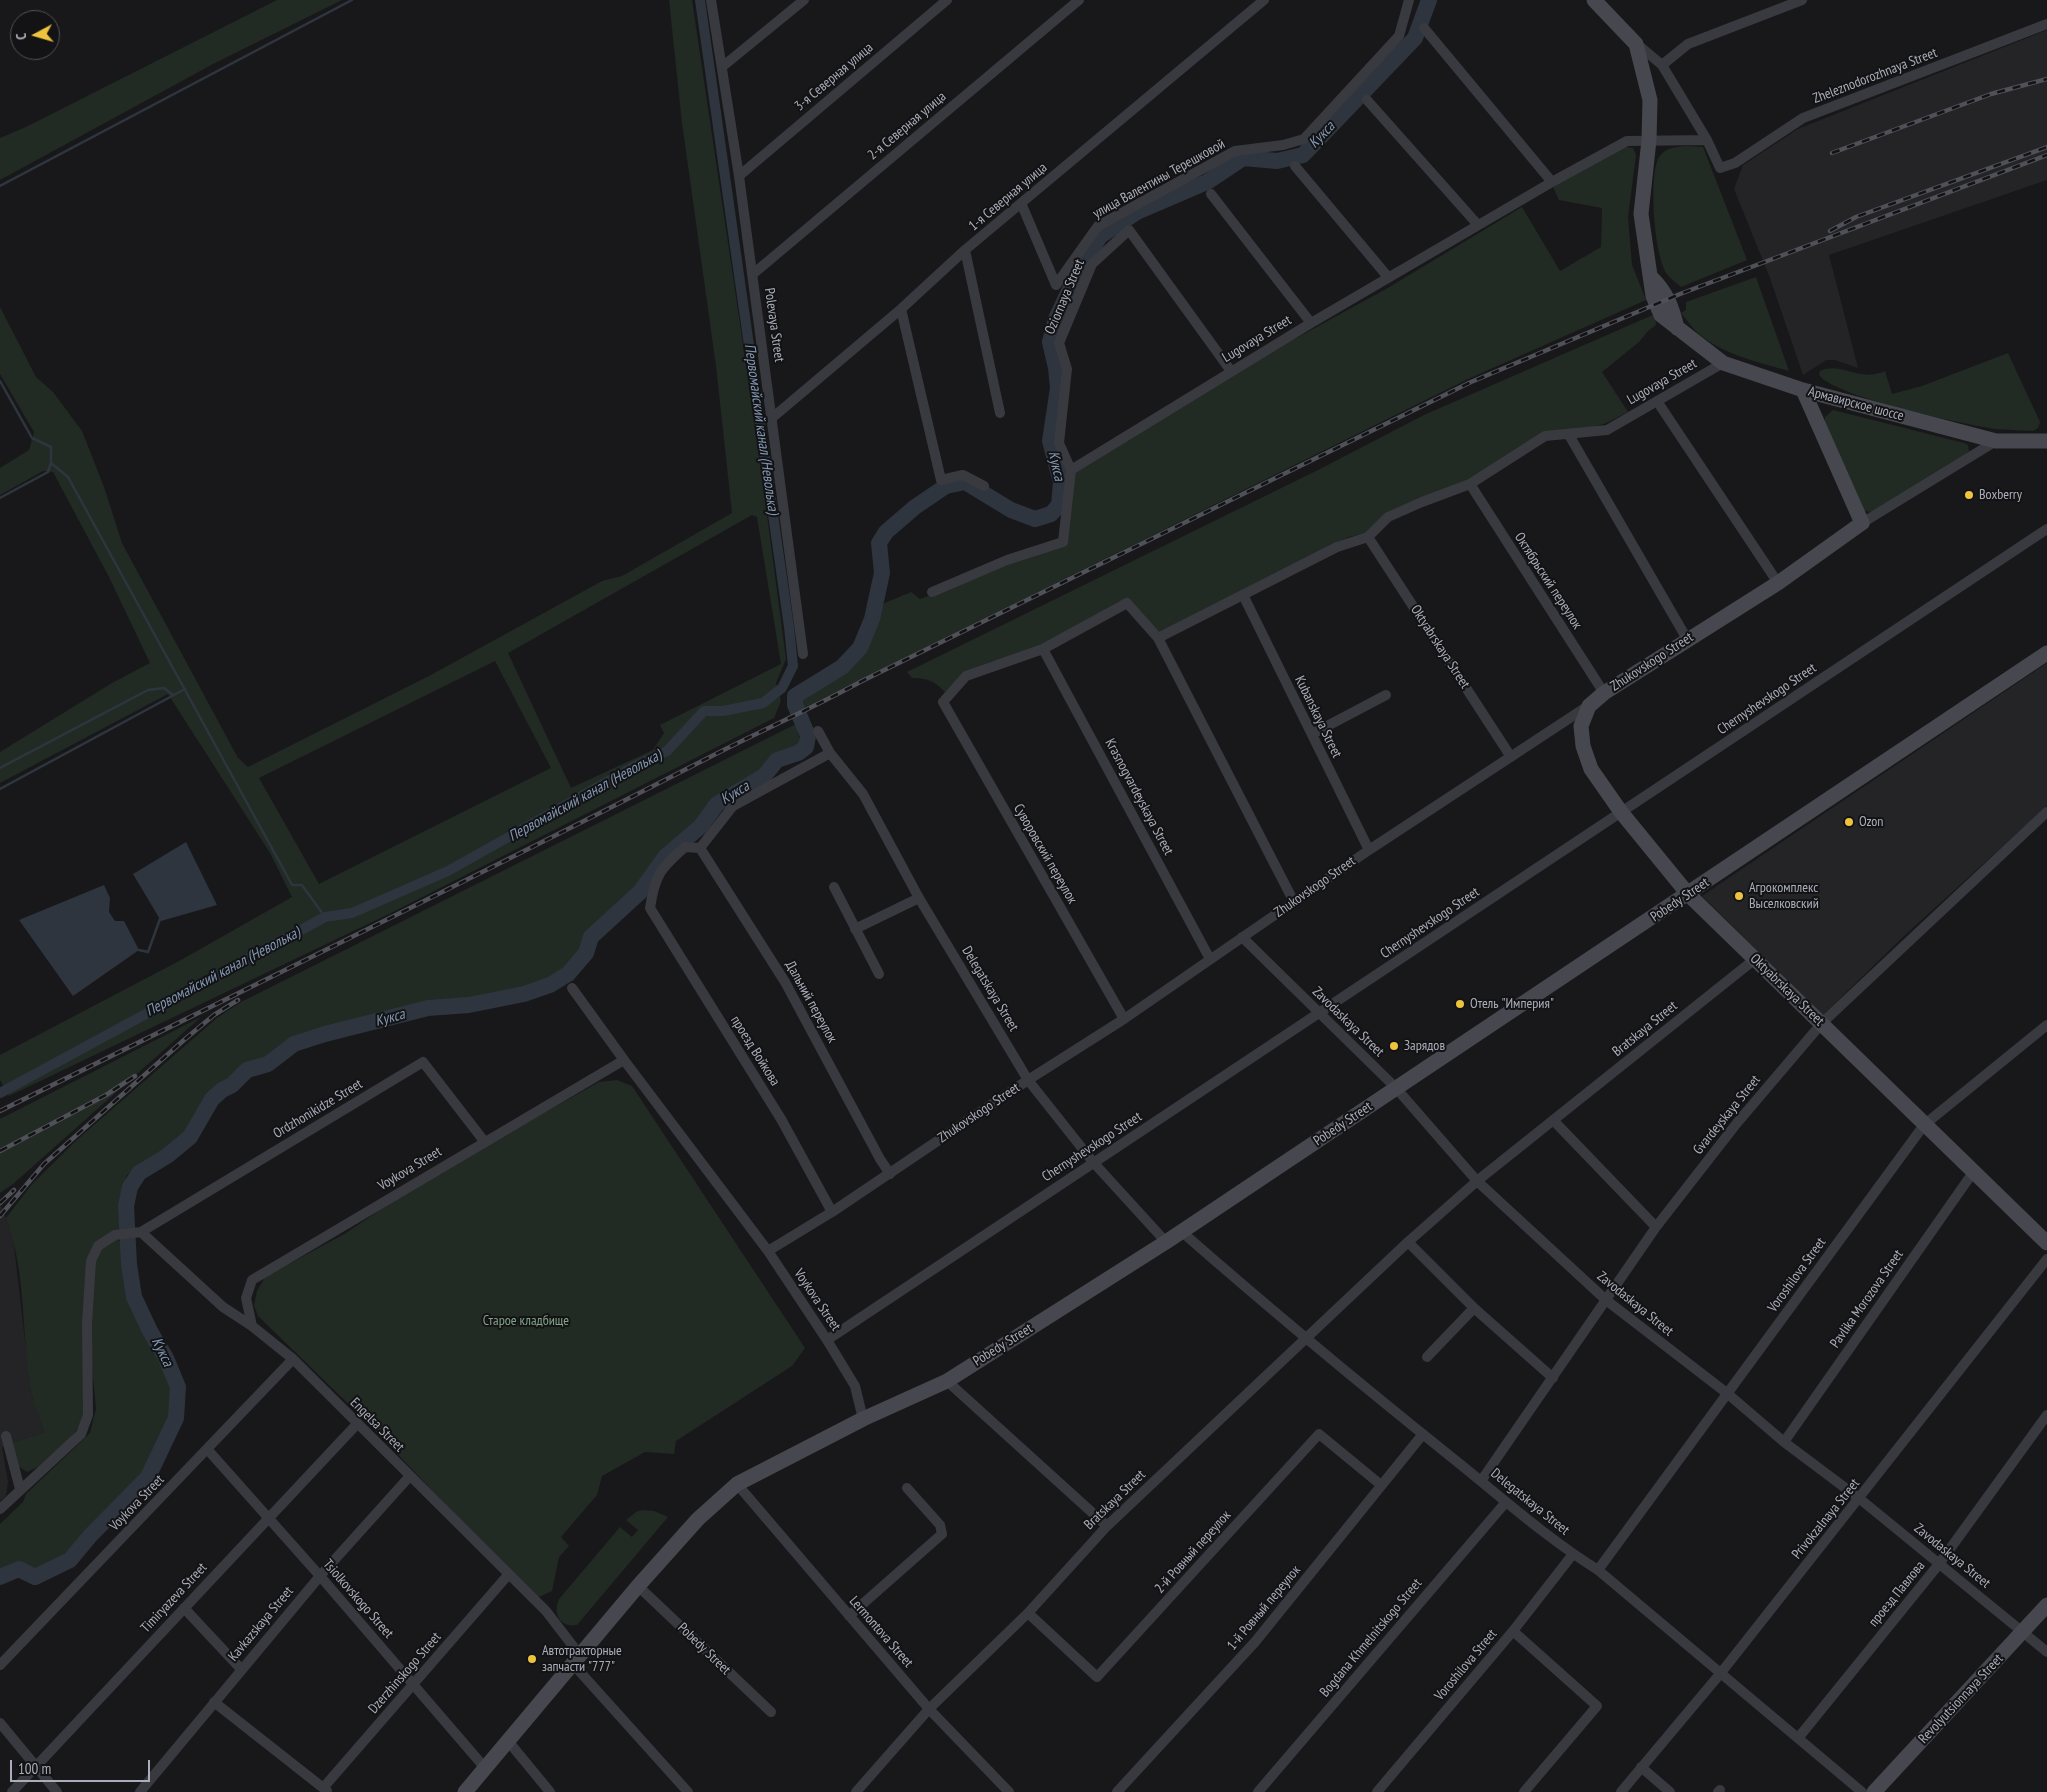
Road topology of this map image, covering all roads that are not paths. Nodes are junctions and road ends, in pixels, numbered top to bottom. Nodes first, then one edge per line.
1 (711, 0) edge
2 (804, 0) edge
3 (947, 0) edge
4 (1079, 0) edge
5 (1264, 0) edge
6 (1409, 0) edge
7 (1802, 0) edge
8 (1600, 1) edge
9 (2047, 24) edge
10 (1424, 28) dead end
11 (1636, 44) junction
12 (1662, 65) junction
13 (722, 67) junction
14 (1367, 100) dead end
15 (1649, 140) junction
16 (1707, 140) junction
17 (1295, 166) dead end
18 (1720, 168) joint
19 (739, 176) junction
20 (1552, 182) junction
21 (1211, 194) dead end
22 (1021, 203) junction
23 (1478, 225) junction
24 (965, 250) junction
25 (753, 274) junction
26 (1388, 277) junction
27 (901, 309) junction
28 (1311, 323) junction
29 (1723, 363) junction
30 (1231, 371) junction
31 (1803, 390) junction
32 (1657, 401) junction
33 (1000, 413) dead end
34 (772, 418) junction
35 (1569, 435) junction
36 (1996, 441) junction
37 (2047, 441) edge
38 (1071, 470) junction
39 (1470, 484) junction
40 (984, 486) dead end
41 (1862, 523) junction
42 (2047, 529) edge
43 (1368, 537) junction
44 (1778, 583) junction
45 (932, 592) dead end
46 (1243, 595) junction
47 (1158, 638) junction
48 (1687, 639) junction
49 (1043, 649) junction
50 (2047, 652) edge
51 (803, 654) dead end
52 (1604, 693) junction
53 (1386, 695) dead end
54 (1589, 706) junction
55 (818, 731) dead end
56 (1312, 734) junction
57 (830, 753) junction
58 (1511, 757) junction
59 (1621, 812) junction
60 (2047, 812) edge
61 (700, 848) junction
62 (1368, 850) junction
63 (834, 887) dead end
64 (1688, 894) junction
65 (919, 898) junction
66 (1294, 902) junction
67 (856, 929) junction
68 (1242, 938) junction
69 (1210, 959) junction
70 (1755, 959) junction
71 (879, 974) dead end
72 (572, 988) dead end
73 (1319, 1014) junction
74 (1124, 1018) junction
75 (1822, 1023) junction
76 (2047, 1025) edge
77 (624, 1060) junction
78 (1028, 1080) junction
79 (1396, 1088) junction
80 (1553, 1120) junction
81 (1924, 1125) junction
82 (484, 1141) junction
83 (1093, 1162) junction
84 (1974, 1171) junction
85 (890, 1174) junction
86 (1477, 1181) junction
87 (832, 1212) junction
88 (1656, 1227) junction
89 (141, 1232) junction
90 (1182, 1232) junction
91 (1166, 1242) junction
92 (1408, 1242) junction
93 (2047, 1243) edge
94 (768, 1251) junction
95 (2047, 1259) edge
96 (1606, 1300) junction
97 (1474, 1308) junction
98 (252, 1326) junction
99 (1306, 1339) junction
100 (827, 1340) junction
101 (1427, 1357) dead end
102 (293, 1360) junction
103 (1553, 1378) junction
104 (947, 1381) junction
105 (1728, 1394) junction
106 (2047, 1415) edge
107 (863, 1419) junction
108 (356, 1424) junction
109 (1422, 1434) junction
110 (6, 1436) dead end
111 (1784, 1442) junction
112 (208, 1450) junction
113 (409, 1477) junction
114 (1481, 1481) junction
115 (737, 1484) junction
116 (1381, 1485) junction
117 (906, 1488) dead end
118 (20, 1489) junction
119 (1860, 1499) junction
120 (1506, 1502) junction
121 (0, 1509) edge
122 (268, 1518) junction
123 (1107, 1526) junction
124 (1573, 1554) junction
125 (1939, 1564) junction
126 (1598, 1570) junction
127 (508, 1575) junction
128 (320, 1576) junction
129 (638, 1586) junction
130 (2047, 1605) edge
131 (184, 1608) junction
132 (1028, 1613) junction
133 (849, 1616) junction
134 (1513, 1631) junction
135 (2024, 1631) junction
136 (2047, 1652) edge
137 (576, 1659) junction
138 (0, 1665) edge
139 (241, 1669) junction
140 (1720, 1674) junction
141 (414, 1684) junction
142 (214, 1702) junction
143 (929, 1709) junction
144 (771, 1712) dead end
145 (0, 1723) edge
146 (1799, 1737) junction
147 (508, 1741) junction
148 (36, 1766) junction
149 (1641, 1767) junction
150 (485, 1768) junction
151 (325, 1790) edge
152 (12, 1792) edge
153 (57, 1792) edge
154 (140, 1792) edge
155 (465, 1792) edge
156 (550, 1792) edge
157 (688, 1792) edge
158 (856, 1792) edge
159 (1009, 1792) edge
160 (1117, 1792) edge
161 (1258, 1792) edge
162 (1377, 1792) edge
163 (1524, 1792) edge
164 (1621, 1792) edge
165 (1670, 1792) edge
166 (1862, 1792) edge
167 (1874, 1792) edge

1 - 13 street, Polevaya Street
2 - 13 street
3 - 19 street, 3-я Северная улица
4 - 25 street, 2-я Северная улица
5 - 22 street, 1-я Северная улица
6 - 22 street, улица Валентины Терешковой
7 - 12 street
8 - 11 street, Армавирское шоссе
9 - 18 street, Zheleznodorozhnaya Street
10 - 20 street
11 - 12 street, Армавирское шоссе
11 - 15 street, Армавирское шоссе
12 - 16 street, Армавирское шоссе
13 - 19 street, Polevaya Street
14 - 23 street
15 - 16 street, Lugovaya Street
15 - 20 street, Lugovaya Street
15 - 29 street, Армавирское шоссе
16 - 18 street, Армавирское шоссе
17 - 26 street
19 - 25 street, Polevaya Street
20 - 23 street, Lugovaya Street
21 - 28 street
22 - 24 street, 1-я Северная улица
23 - 26 street, Lugovaya Street
24 - 27 street, 1-я Северная улица
24 - 33 street
25 - 34 street, Polevaya Street
26 - 28 street, Lugovaya Street
27 - 34 street, 1-я Северная улица
27 - 40 street
28 - 30 street, Lugovaya Street
29 - 31 street, Армавирское шоссе
29 - 32 street, Lugovaya Street
30 - 38 street, Lugovaya Street
30 - 38 street, Oziornaya Street
31 - 36 street, Армавирское шоссе
31 - 41 street
32 - 35 street, Lugovaya Street
32 - 44 street
34 - 51 street, Polevaya Street
35 - 39 street, Lugovaya Street
35 - 48 street
36 - 37 street, Армавирское шоссе
36 - 41 street, Zhukovskogo Street
38 - 45 street
39 - 43 street, Lugovaya Street
39 - 52 street, Октябрьский переулок
41 - 44 street, Zhukovskogo Street
42 - 59 street, Chernyshevskogo Street
43 - 46 street, Lugovaya Street
43 - 58 street, Oktyabrskaya Street
44 - 48 street, Zhukovskogo Street
46 - 47 street, Lugovaya Street
46 - 56 street, Kubanskaya Street
47 - 49 street
47 - 66 street
48 - 52 street, Zhukovskogo Street
49 - 69 street, Krasnogvardeyskaya Street
49 - 74 street, Суворовский переулок
50 - 64 street, Pobedy Street
52 - 54 street, Zhukovskogo Street
53 - 56 street
54 - 58 street, Zhukovskogo Street
54 - 59 street, Oktyabrskaya Street
55 - 57 street, Delegatskaya Street
56 - 62 street, Kubanskaya Street
57 - 61 street
57 - 65 street, Delegatskaya Street
58 - 62 street, Zhukovskogo Street
59 - 64 street, Oktyabrskaya Street
59 - 73 street, Chernyshevskogo Street
60 - 75 street, Gvardeyskaya Street
61 - 85 street, Дальний переулок
61 - 87 street, проезд Войкова
62 - 66 street, Zhukovskogo Street
63 - 67 street
64 - 70 street, Oktyabrskaya Street
64 - 79 street, Pobedy Street
65 - 67 street
65 - 78 street, Delegatskaya Street
66 - 68 street, Zhukovskogo Street
67 - 71 street
68 - 69 street, Zhukovskogo Street
68 - 73 street, Zavodaskaya Street
69 - 74 street, Zhukovskogo Street
70 - 75 street, Oktyabrskaya Street
70 - 80 street, Bratskaya Street
72 - 77 street, Voykova Street
73 - 79 street, Zavodaskaya Street
73 - 83 street, Chernyshevskogo Street
74 - 78 street, Zhukovskogo Street
75 - 81 street, Oktyabrskaya Street
75 - 88 street, Gvardeyskaya Street
76 - 81 street, Voroshilova Street
77 - 82 street, Voykova Street
77 - 94 street, Voykova Street
78 - 83 street, Delegatskaya Street
78 - 85 street, Zhukovskogo Street
79 - 86 street, Zavodaskaya Street
79 - 90 street, Pobedy Street
80 - 86 street, Bratskaya Street
80 - 88 street
81 - 84 street, Oktyabrskaya Street
81 - 105 street, Voroshilova Street
82 - 89 street, Ordzhonikidze Street
82 - 98 street, Voykova Street
83 - 91 street, Delegatskaya Street
83 - 100 street, Chernyshevskogo Street
84 - 93 street, Oktyabrskaya Street
84 - 111 street, Pavlika Morozova Street
85 - 87 street, Zhukovskogo Street
86 - 92 street, Bratskaya Street
86 - 96 street, Zavodaskaya Street
87 - 94 street, Zhukovskogo Street
88 - 96 street, Gvardeyskaya Street
89 - 98 street, Engelsa Street
89 - 118 street
90 - 91 street, Pobedy Street
90 - 99 street, Delegatskaya Street
91 - 104 street, Pobedy Street
92 - 97 street
92 - 99 street, Bratskaya Street
94 - 100 street, Voykova Street
95 - 119 street, Privokzalnaya Street
96 - 103 street, Gvardeyskaya Street
96 - 105 street, Zavodaskaya Street
97 - 101 street
97 - 103 street
98 - 102 street, Engelsa Street
99 - 109 street, Delegatskaya Street
99 - 123 street, Bratskaya Street
100 - 107 street, Voykova Street
102 - 108 street, Engelsa Street
102 - 112 street, Voykova Street
103 - 114 street, Gvardeyskaya Street
104 - 107 street, Pobedy Street
104 - 123 street
105 - 111 street, Zavodaskaya Street
105 - 126 street, Voroshilova Street
106 - 125 street, проезд Павлова
107 - 115 street, Pobedy Street
108 - 113 street, Engelsa Street
108 - 122 street, Timiryazeva Street
109 - 114 street, Delegatskaya Street
109 - 116 street, 1-й Ровный переулок
110 - 118 street
111 - 119 street, Zavodaskaya Street
112 - 122 street, Tsiolkovskogo Street
112 - 138 street, Voykova Street
113 - 127 street, Engelsa Street
113 - 128 street, Kavkazskaya Street
114 - 120 street, Delegatskaya Street
115 - 129 street, Pobedy Street
115 - 133 street, Lermontova Street
116 - 132 street, 2-й Ровный переулок
116 - 160 street, 1-й Ровный переулок
117 - 133 street
118 - 121 street
119 - 125 street, Zavodaskaya Street
119 - 140 street, Privokzalnaya Street
120 - 124 street, Delegatskaya Street
120 - 161 street, Bogdana Khmelnitskogo Street
122 - 128 street, Tsiolkovskogo Street
122 - 131 street, Timiryazeva Street
123 - 132 street, Bratskaya Street
124 - 126 street, Delegatskaya Street
124 - 134 street, Voroshilova Street
125 - 135 street, Zavodaskaya Street
125 - 146 street, проезд Павлова
126 - 140 street, Delegatskaya Street
127 - 137 street, Engelsa Street
127 - 141 street, Dzerzhinskogo Street
128 - 139 street, Kavkazskaya Street
128 - 141 street, Tsiolkovskogo Street
129 - 137 street, Pobedy Street
129 - 144 street, Pobedy Street
130 - 135 street, Revolyutsionnaya Street
131 - 139 street
131 - 148 street, Timiryazeva Street
132 - 143 street, Bratskaya Street
133 - 143 street, Lermontova Street
134 - 162 street, Voroshilova Street
134 - 163 street
135 - 136 street, Zavodaskaya Street
135 - 167 street, Revolyutsionnaya Street
137 - 147 street, Pobedy Street
137 - 157 street, Engelsa Street
139 - 142 street, Kavkazskaya Street
140 - 146 street, Delegatskaya Street
140 - 149 street, Privokzalnaya Street
141 - 150 street, Tsiolkovskogo Street
141 - 151 street, Dzerzhinskogo Street
142 - 151 street
142 - 154 street, Kavkazskaya Street
143 - 158 street, Bratskaya Street
143 - 159 street, Lermontova Street
145 - 148 street
146 - 166 street, Delegatskaya Street
147 - 150 street, Pobedy Street
147 - 156 street
148 - 152 street, Timiryazeva Street
148 - 153 street
149 - 164 street, Privokzalnaya Street
149 - 165 street
150 - 155 street, Pobedy Street

